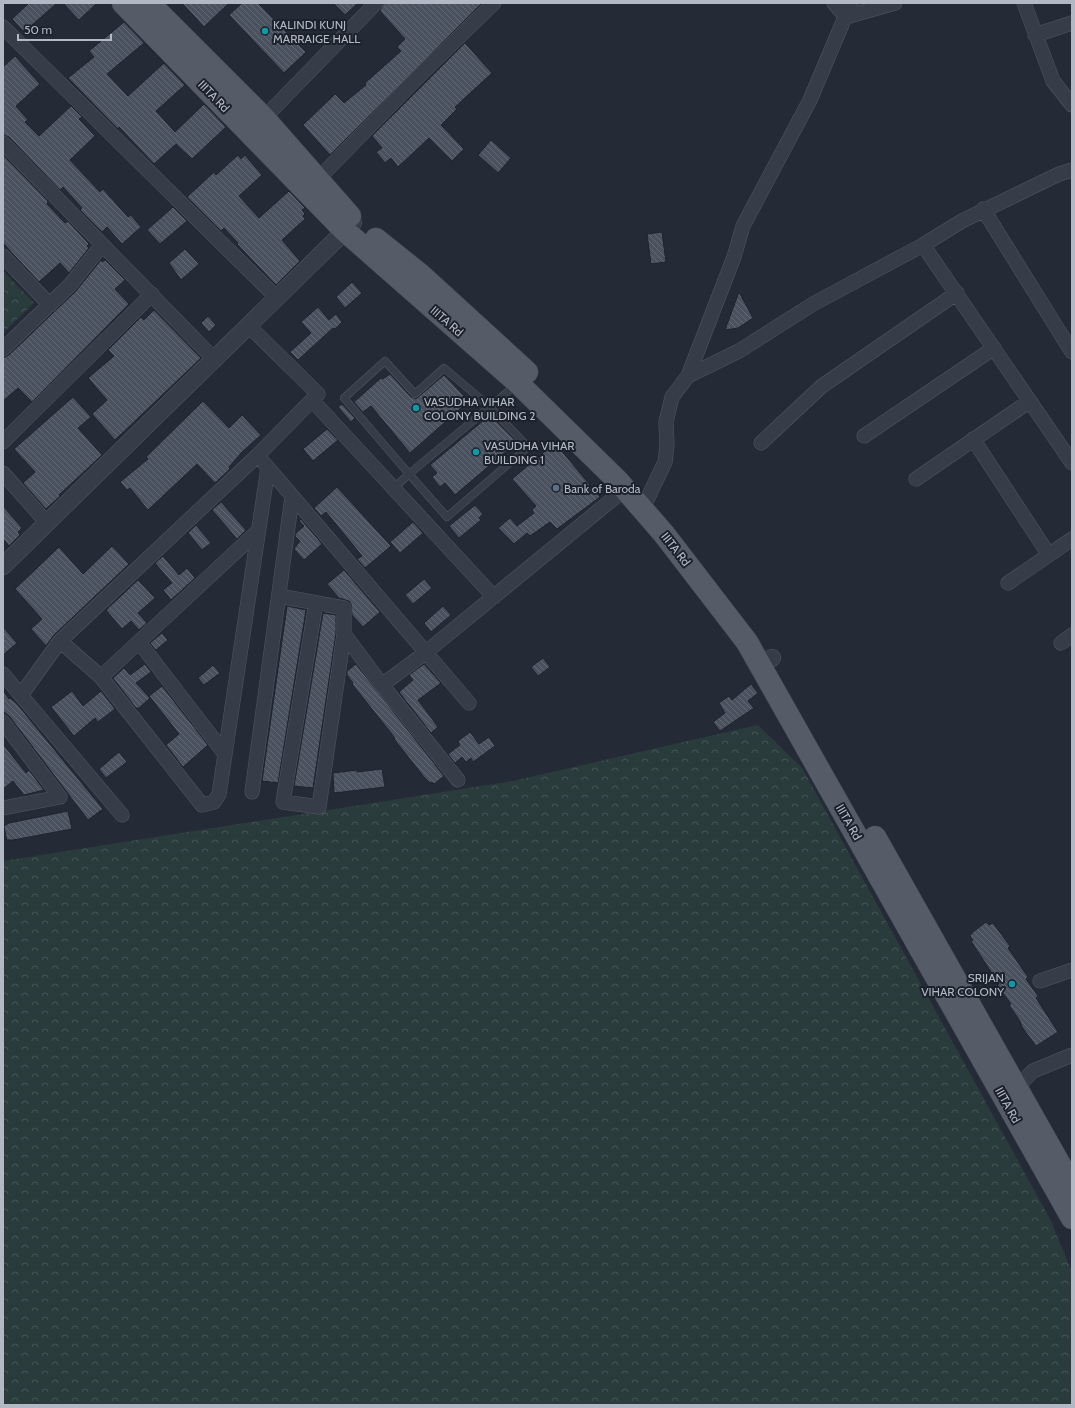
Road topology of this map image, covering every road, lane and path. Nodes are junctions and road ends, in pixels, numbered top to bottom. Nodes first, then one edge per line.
1 (123, 3) edge
2 (376, 3) edge
3 (494, 3) edge
4 (834, 3) edge
5 (851, 3) edge
6 (895, 3) edge
7 (1024, 3) edge
8 (155, 5) edge
9 (846, 17) junction
10 (1072, 23) edge
11 (3, 27) edge
12 (1035, 35) junction
13 (1072, 105) edge
14 (264, 118) junction
15 (3, 143) edge
16 (1072, 170) edge
17 (318, 179) junction
18 (983, 210) junction
19 (349, 226) junction
20 (924, 244) junction
21 (102, 245) junction
22 (3, 256) edge
23 (957, 293) junction
24 (152, 294) junction
25 (277, 298) junction
26 (50, 305) junction
27 (249, 326) junction
28 (994, 348) junction
29 (3, 349) edge
30 (1072, 352) edge
31 (214, 359) junction
32 (688, 376) junction
33 (518, 383) junction
34 (312, 400) junction
35 (1030, 401) junction
36 (490, 406) junction
37 (864, 436) dead end
38 (973, 439) junction
39 (3, 442) edge
40 (761, 443) dead end
41 (258, 455) junction
42 (1072, 463) edge
43 (268, 468) junction
44 (3, 472) edge
45 (409, 474) junction
46 (916, 478) dead end
47 (394, 488) junction
48 (625, 489) junction
49 (292, 497) junction
50 (646, 502) junction
51 (47, 523) junction
52 (257, 532) junction
53 (1072, 539) edge
54 (1049, 555) junction
55 (3, 566) edge
56 (1008, 584) dead end
57 (279, 596) junction
58 (494, 597) junction
59 (316, 603) junction
60 (344, 634) junction
61 (60, 641) junction
62 (139, 642) junction
63 (425, 653) junction
64 (766, 661) junction
65 (3, 674) edge
66 (101, 677) junction
67 (382, 685) junction
68 (20, 695) junction
69 (469, 703) dead end
70 (3, 722) edge
71 (225, 754) junction
72 (458, 780) dead end
73 (252, 792) dead end
74 (3, 808) edge
75 (122, 815) dead end
76 (1072, 970) edge
77 (1040, 981) dead end
78 (1072, 1055) edge
79 (1017, 1087) junction
80 (1072, 1186) edge
81 (1072, 1218) edge

1 - 19 main road, IIITA Rd
2 - 14 street
3 - 17 street
4 - 9 street
5 - 9 street
6 - 9 street
7 - 12 street
8 - 14 main road, IIITA Rd
9 - 32 street
10 - 12 street
11 - 25 street
12 - 13 street
14 - 17 main road, IIITA Rd
15 - 21 street
16 - 18 street
17 - 19 main road, IIITA Rd
18 - 20 street
18 - 30 street
19 - 25 street
19 - 33 main road, IIITA Rd
19 - 50 main road, IIITA Rd
20 - 23 street
20 - 32 street
21 - 24 street
21 - 26 street
22 - 26 street
23 - 28 street
23 - 40 street
24 - 31 street
24 - 39 street
25 - 27 street
26 - 29 street
27 - 31 street
27 - 34 street
28 - 35 street
28 - 37 street
31 - 51 street
32 - 50 street
33 - 36 lane
33 - 48 main road, IIITA Rd
34 - 41 street
34 - 47 street
35 - 38 street
35 - 42 street
36 - 45 lane
36 - 45 lane
36 - 45 lane
38 - 46 street
38 - 54 street
41 - 43 street
41 - 61 street
43 - 49 street
43 - 52 street
44 - 51 street
45 - 47 lane
47 - 58 street
48 - 50 main road, IIITA Rd
48 - 58 street
49 - 57 street
49 - 63 street
50 - 64 main road, IIITA Rd
51 - 55 street
52 - 62 street
52 - 71 street
53 - 54 street
54 - 56 street
57 - 59 street
57 - 73 street
58 - 63 street
59 - 60 street
59 - 60 street
60 - 67 street
61 - 66 street
61 - 68 street
62 - 66 street
62 - 71 street
63 - 67 street
63 - 69 street
64 - 79 main road, IIITA Rd
64 - 81 main road, IIITA Rd
65 - 68 street
66 - 71 street
67 - 72 street
68 - 75 street
70 - 74 street
76 - 77 street
78 - 79 street
79 - 80 main road, IIITA Rd

